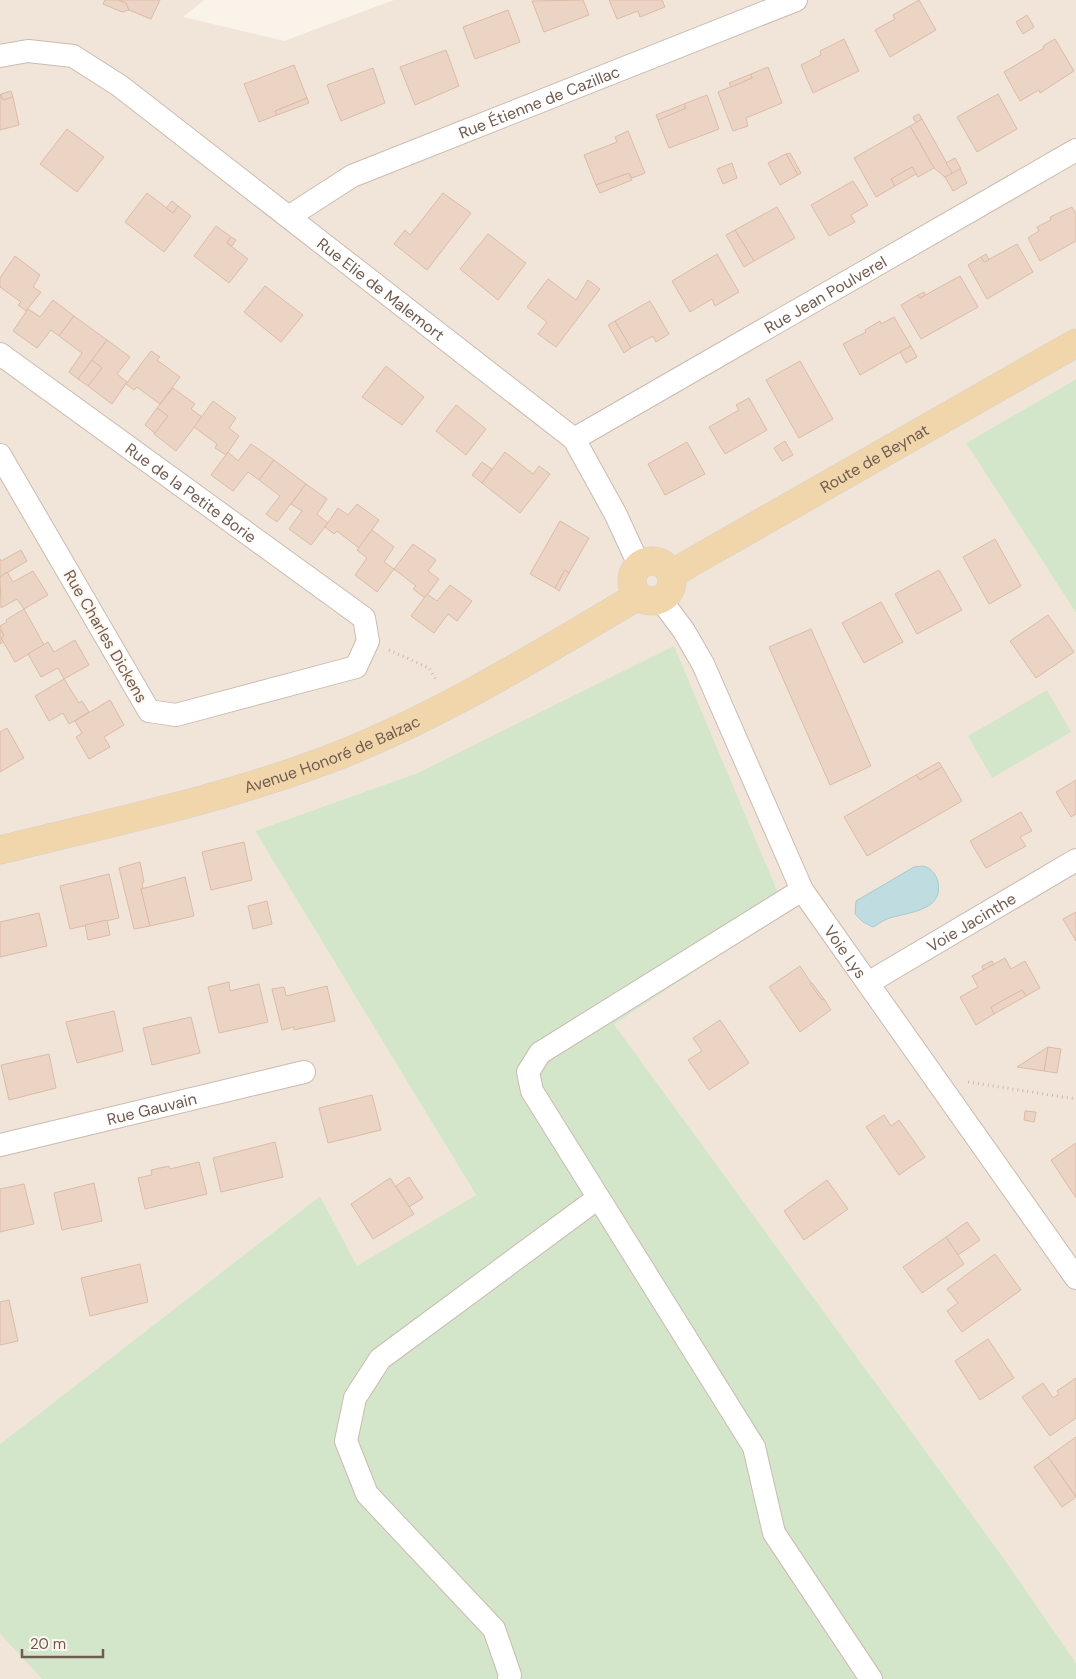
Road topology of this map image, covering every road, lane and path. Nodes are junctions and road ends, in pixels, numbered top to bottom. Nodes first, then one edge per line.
1 (796, 0) edge
2 (0, 56) edge
3 (1076, 150) edge
4 (290, 216) junction
5 (1076, 343) edge
6 (0, 354) edge
7 (574, 439) junction
8 (0, 456) edge
9 (640, 565) junction
10 (672, 574) junction
11 (650, 598) junction
12 (368, 641) junction
13 (450, 705) junction
14 (0, 850) edge
15 (1076, 860) edge
16 (802, 890) junction
17 (868, 983) junction
18 (304, 1072) dead end
19 (942, 1088) junction
20 (1076, 1099) edge
21 (0, 1145) edge
22 (598, 1198) junction
23 (1076, 1278) edge
24 (509, 1679) edge
25 (871, 1679) edge

1 - 4 street, Rue Étienne de Cazillac
2 - 4 street, Rue Elie de Malemort
3 - 7 street, Rue Jean Poulverel
4 - 7 street, Rue Elie de Malemort
5 - 10 main road, Route de Beynat
6 - 12 street, Rue de la Petite Borie
7 - 9 street, Rue Elie de Malemort
8 - 12 street, Rue Charles Dickens
9 - 10 main road
9 - 11 main road
10 - 11 main road
11 - 13 main road, Avenue Honoré de Balzac
11 - 16 street, Voie Lys
12 - 13 path
13 - 14 main road, Avenue Honoré de Balzac
15 - 17 street, Voie Jacinthe
16 - 17 street, Voie Lys
16 - 22 street
17 - 19 street, Voie Lys
18 - 21 street, Rue Gauvain
19 - 20 path
19 - 23 street, Voie Lys
22 - 24 street
22 - 25 street

